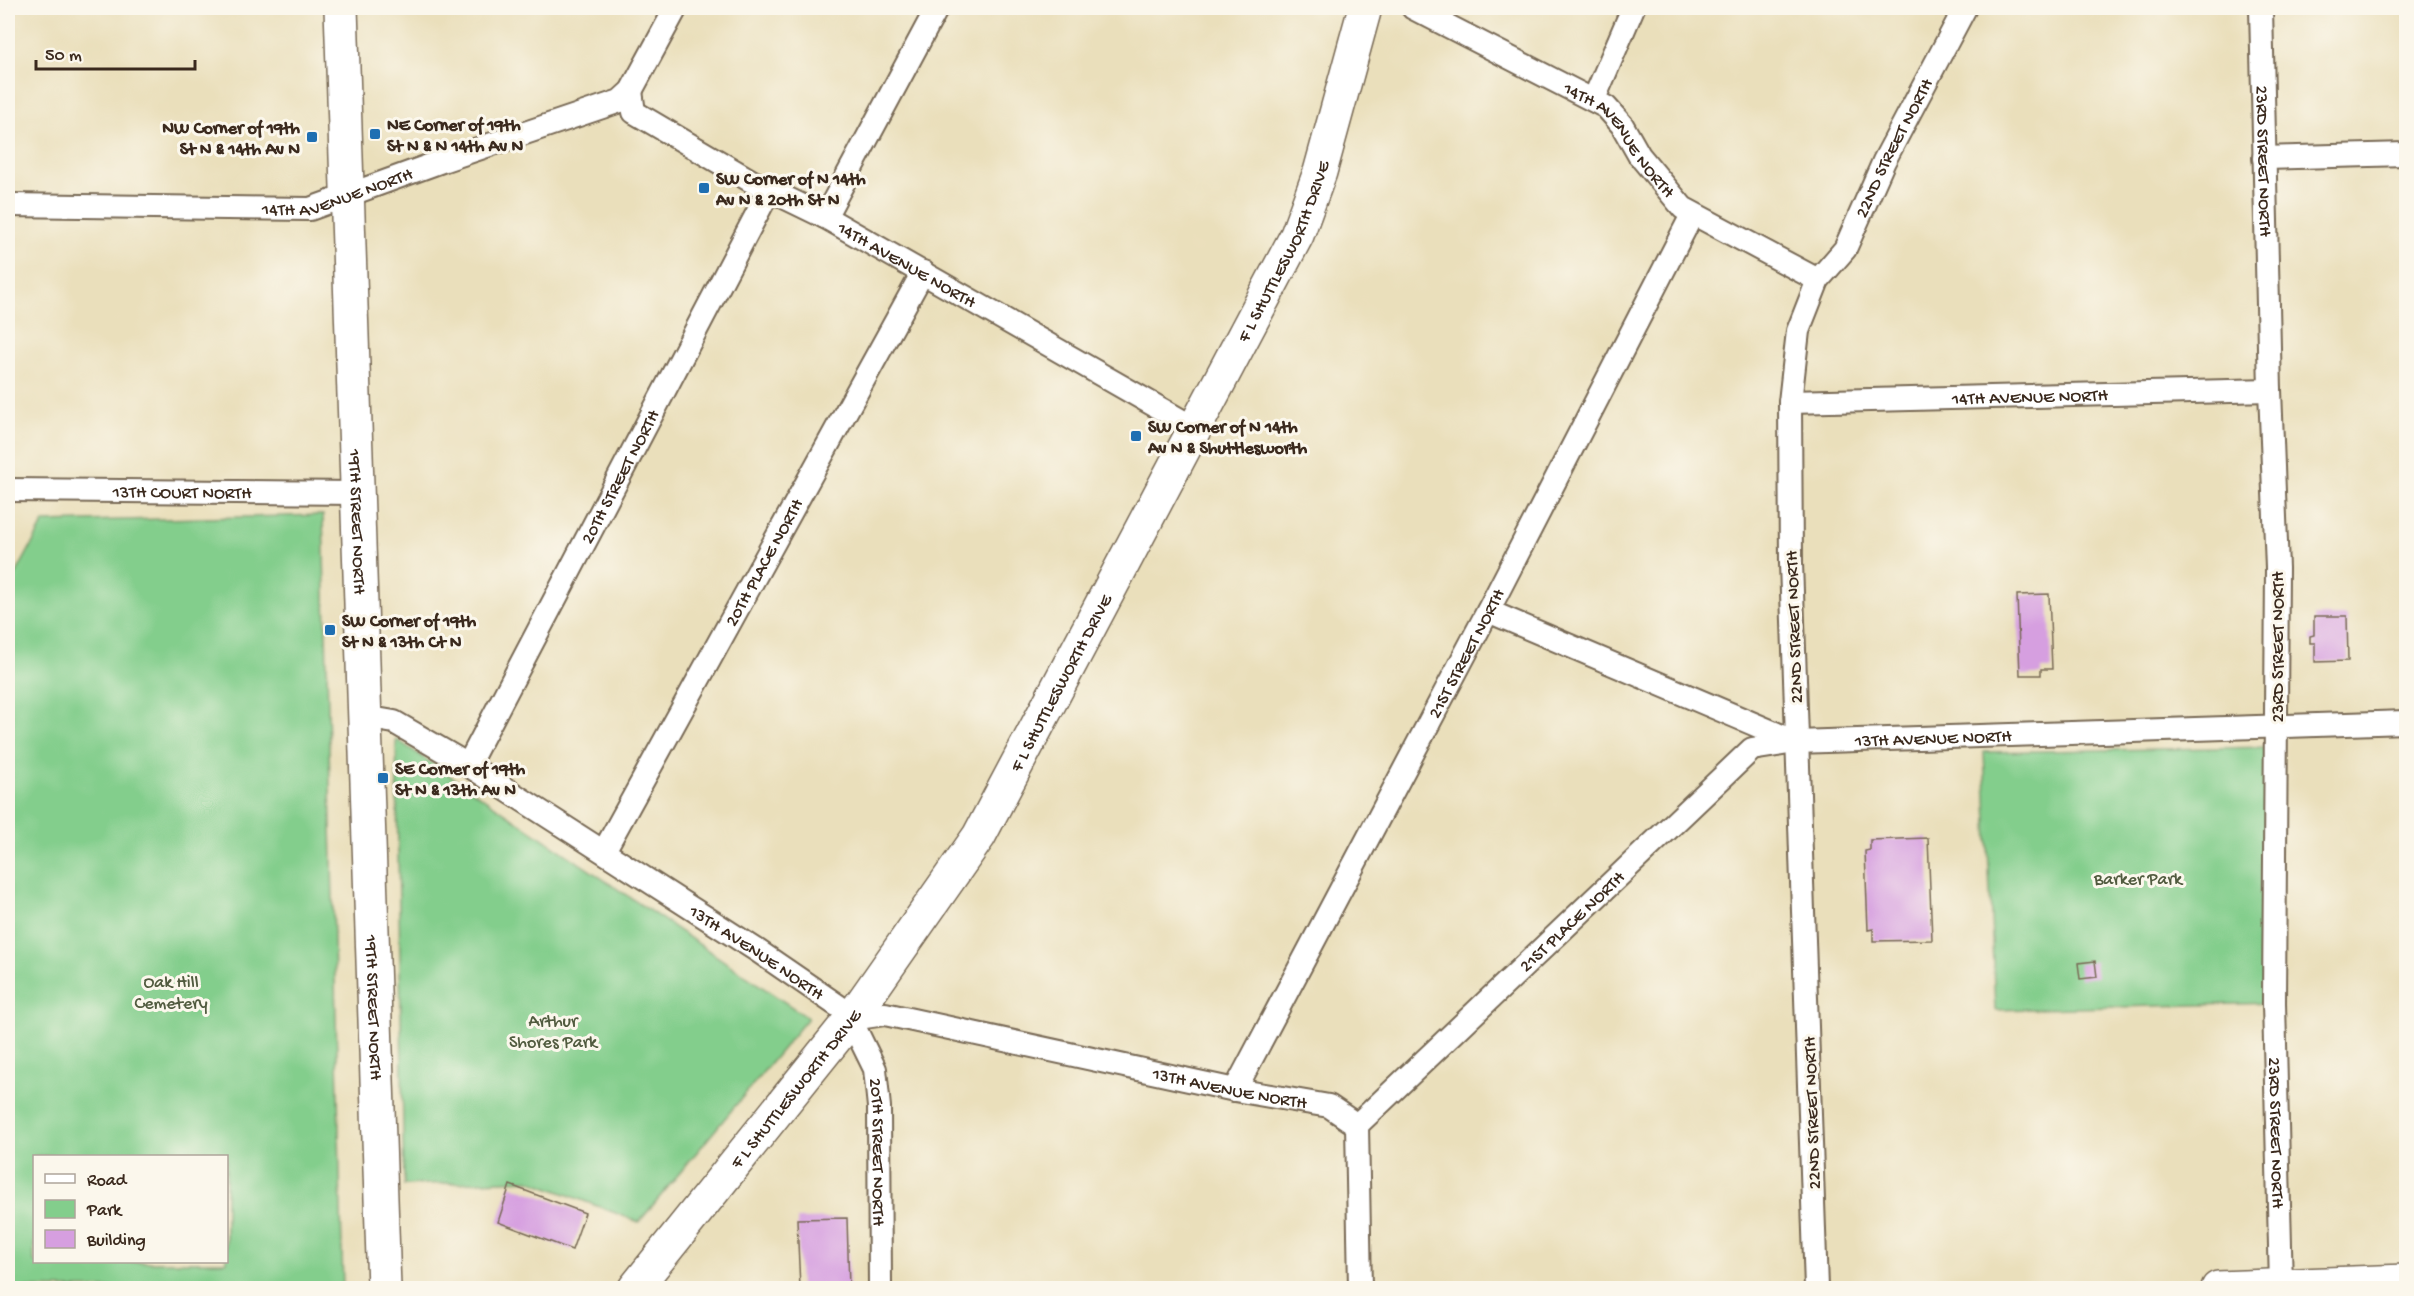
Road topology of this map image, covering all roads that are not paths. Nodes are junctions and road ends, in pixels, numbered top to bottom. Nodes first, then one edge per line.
1 (341, 8) edge
2 (676, 8) edge
3 (937, 8) edge
4 (1365, 8) edge
5 (1413, 8) edge
6 (1633, 8) edge
7 (1965, 8) edge
8 (2261, 8) edge
9 (631, 92) junction
10 (1593, 99) junction
11 (2406, 154) edge
12 (2264, 158) junction
13 (770, 189) junction
14 (347, 196) junction
15 (8, 205) edge
16 (1692, 215) junction
17 (825, 217) junction
18 (923, 272) junction
19 (1818, 280) junction
20 (2270, 390) junction
21 (1790, 402) junction
22 (1196, 429) junction
23 (8, 490) edge
24 (357, 493) junction
25 (1488, 611) junction
26 (365, 717) junction
27 (2406, 722) edge
28 (2277, 726) junction
29 (1796, 742) junction
30 (468, 765) junction
31 (604, 851) junction
32 (851, 1019) junction
33 (1235, 1090) junction
34 (1357, 1125) junction
35 (2406, 1281) edge
36 (2281, 1286) junction
37 (384, 1288) edge
38 (634, 1288) edge
39 (880, 1288) edge
40 (1360, 1288) edge
41 (1816, 1288) edge
42 (2218, 1288) edge

1 - 14 main road, 19TH STREET NORTH
2 - 9 street
3 - 17 street
4 - 22 main road, F L SHUTTLESWORTH DRIVE
5 - 10 street, 14TH AVENUE NORTH
6 - 10 street
7 - 19 street, 22ND STREET NORTH
8 - 12 street, 23RD STREET NORTH
9 - 13 street, 14TH AVENUE NORTH
9 - 14 street, 14TH AVENUE NORTH
10 - 16 street, 14TH AVENUE NORTH
11 - 12 street
12 - 20 street, 23RD STREET NORTH
13 - 17 street, 14TH AVENUE NORTH
13 - 30 street, 20TH STREET NORTH
14 - 15 street, 14TH AVENUE NORTH
14 - 24 main road, 19TH STREET NORTH
16 - 19 street, 14TH AVENUE NORTH
16 - 25 street, 21ST STREET NORTH
17 - 18 street, 14TH AVENUE NORTH
18 - 22 street, 14TH AVENUE NORTH
18 - 31 street, 20TH PLACE NORTH
19 - 21 street, 22ND STREET NORTH
20 - 21 street, 14TH AVENUE NORTH
20 - 28 street, 23RD STREET NORTH
21 - 29 street, 22ND STREET NORTH
22 - 32 main road, F L SHUTTLESWORTH DRIVE
23 - 24 street, 13TH COURT NORTH
24 - 26 main road, 19TH STREET NORTH
25 - 29 street, 13TH AVENUE NORTH
25 - 33 street, 21ST STREET NORTH
26 - 30 street, 13TH AVENUE NORTH
26 - 37 main road, 19TH STREET NORTH
27 - 28 street, 13TH AVENUE NORTH
28 - 29 street, 13TH AVENUE NORTH
28 - 36 street, 23RD STREET NORTH
29 - 34 street, 21ST PLACE NORTH
29 - 41 street, 22ND STREET NORTH
30 - 31 street, 13TH AVENUE NORTH
31 - 32 street, 13TH AVENUE NORTH
32 - 33 street, 13TH AVENUE NORTH
32 - 38 main road, F L SHUTTLESWORTH DRIVE
32 - 39 street, 20TH STREET NORTH
33 - 34 street, 13TH AVENUE NORTH
34 - 40 street
35 - 36 main road
36 - 42 main road

